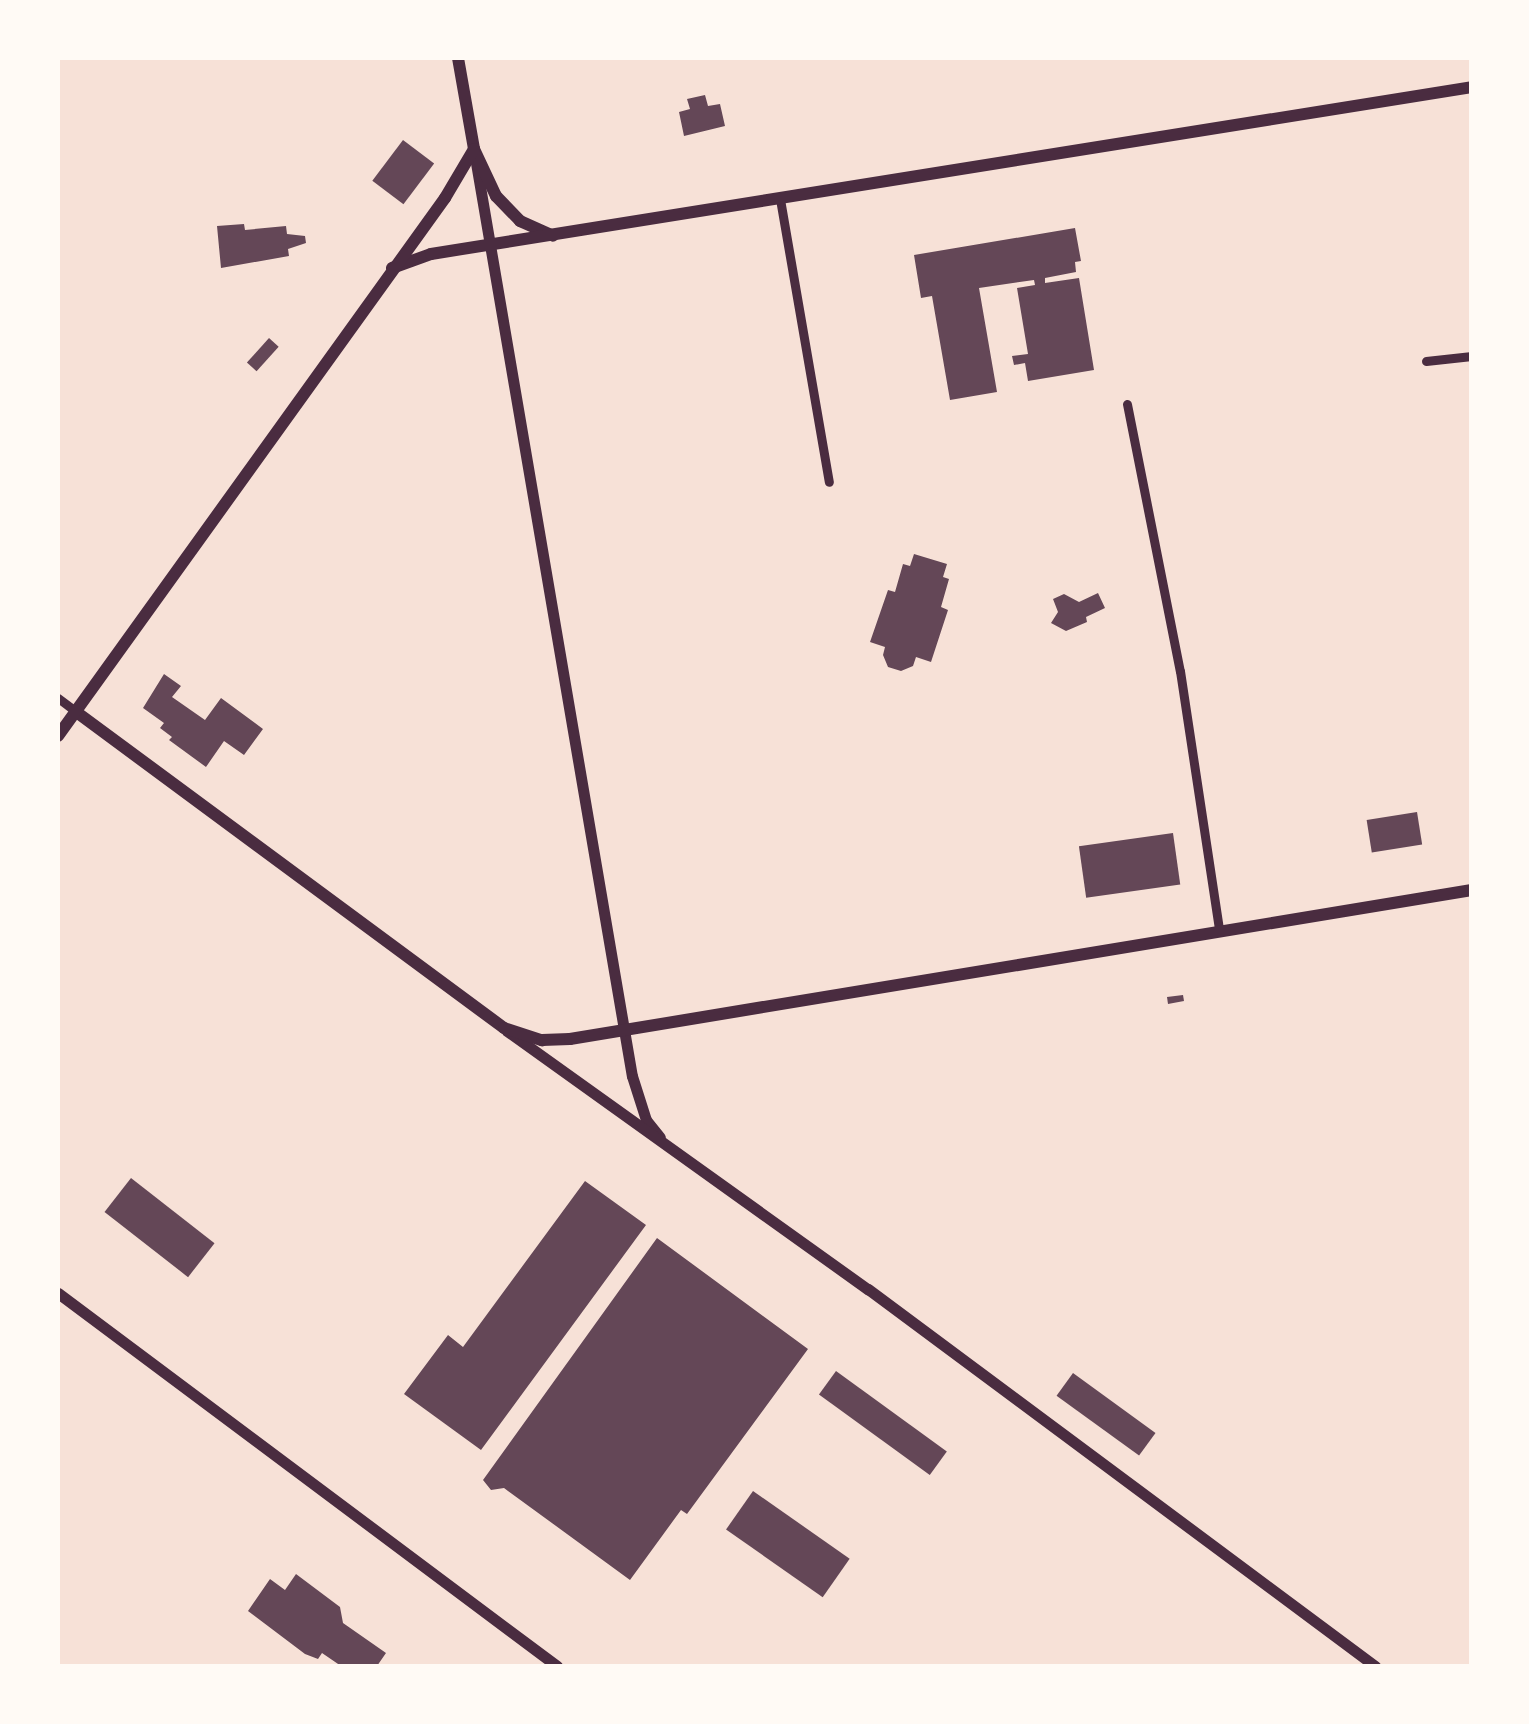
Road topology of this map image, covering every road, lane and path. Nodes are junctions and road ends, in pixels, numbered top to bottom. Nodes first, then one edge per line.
1 (458, 58) edge
2 (1472, 87) edge
3 (474, 148) junction
4 (780, 198) junction
5 (555, 237) junction
6 (488, 246) junction
7 (392, 268) junction
8 (1472, 356) edge
9 (1426, 361) dead end
10 (1127, 404) dead end
11 (829, 482) dead end
12 (58, 698) edge
13 (75, 711) junction
14 (58, 736) edge
15 (1472, 890) edge
16 (1219, 930) junction
17 (504, 1028) junction
18 (624, 1029) junction
19 (672, 1152) junction
20 (58, 1292) edge
21 (558, 1666) edge
22 (1374, 1666) edge

1 - 3 main road
2 - 4 main road
3 - 5 main road
3 - 6 street
3 - 7 main road
4 - 5 main road
4 - 11 street
5 - 6 main road
6 - 7 main road
6 - 18 street
7 - 13 main road
8 - 9 street
10 - 16 street
12 - 13 street
13 - 14 main road
13 - 17 main road
15 - 16 main road
16 - 18 main road
17 - 18 main road
17 - 19 street
18 - 19 street
19 - 22 street
20 - 21 street

